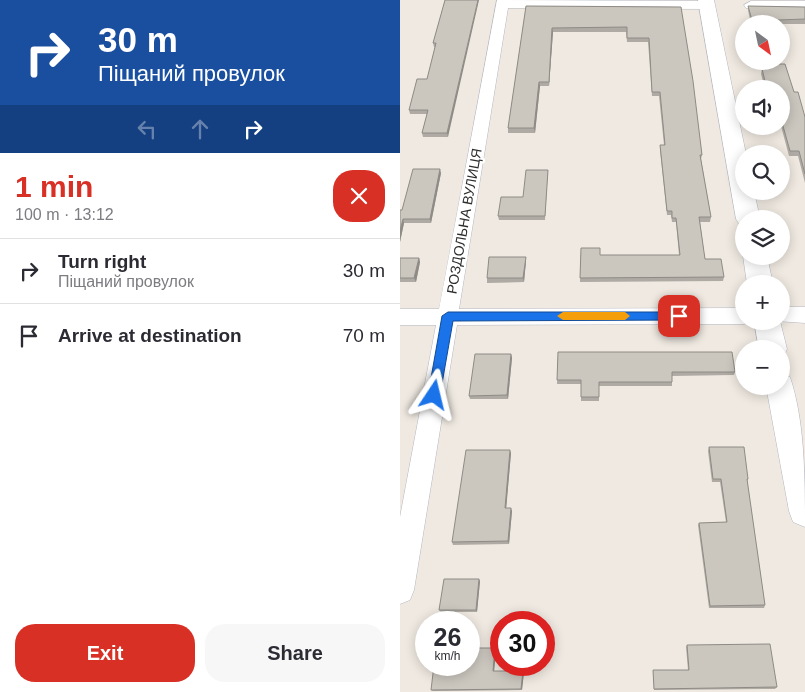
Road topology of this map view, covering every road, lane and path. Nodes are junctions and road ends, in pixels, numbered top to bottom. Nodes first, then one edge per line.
1 (503, 2) edge
2 (706, 2) edge
3 (751, 5) edge
4 (805, 5) edge
5 (746, 210) edge
6 (790, 315) edge
7 (805, 315) edge
8 (448, 316) junction
9 (735, 316) edge
10 (400, 317) edge
11 (782, 395) edge
12 (805, 511) edge
13 (400, 590) edge

1 - 2 street
1 - 8 street, РОЗДОЛЬНА ВУЛИЦЯ
2 - 5 street
3 - 4 street
6 - 7 street
8 - 9 street
8 - 10 street
8 - 13 street, РОЗДОЛЬНА ВУЛИЦЯ
11 - 12 street

